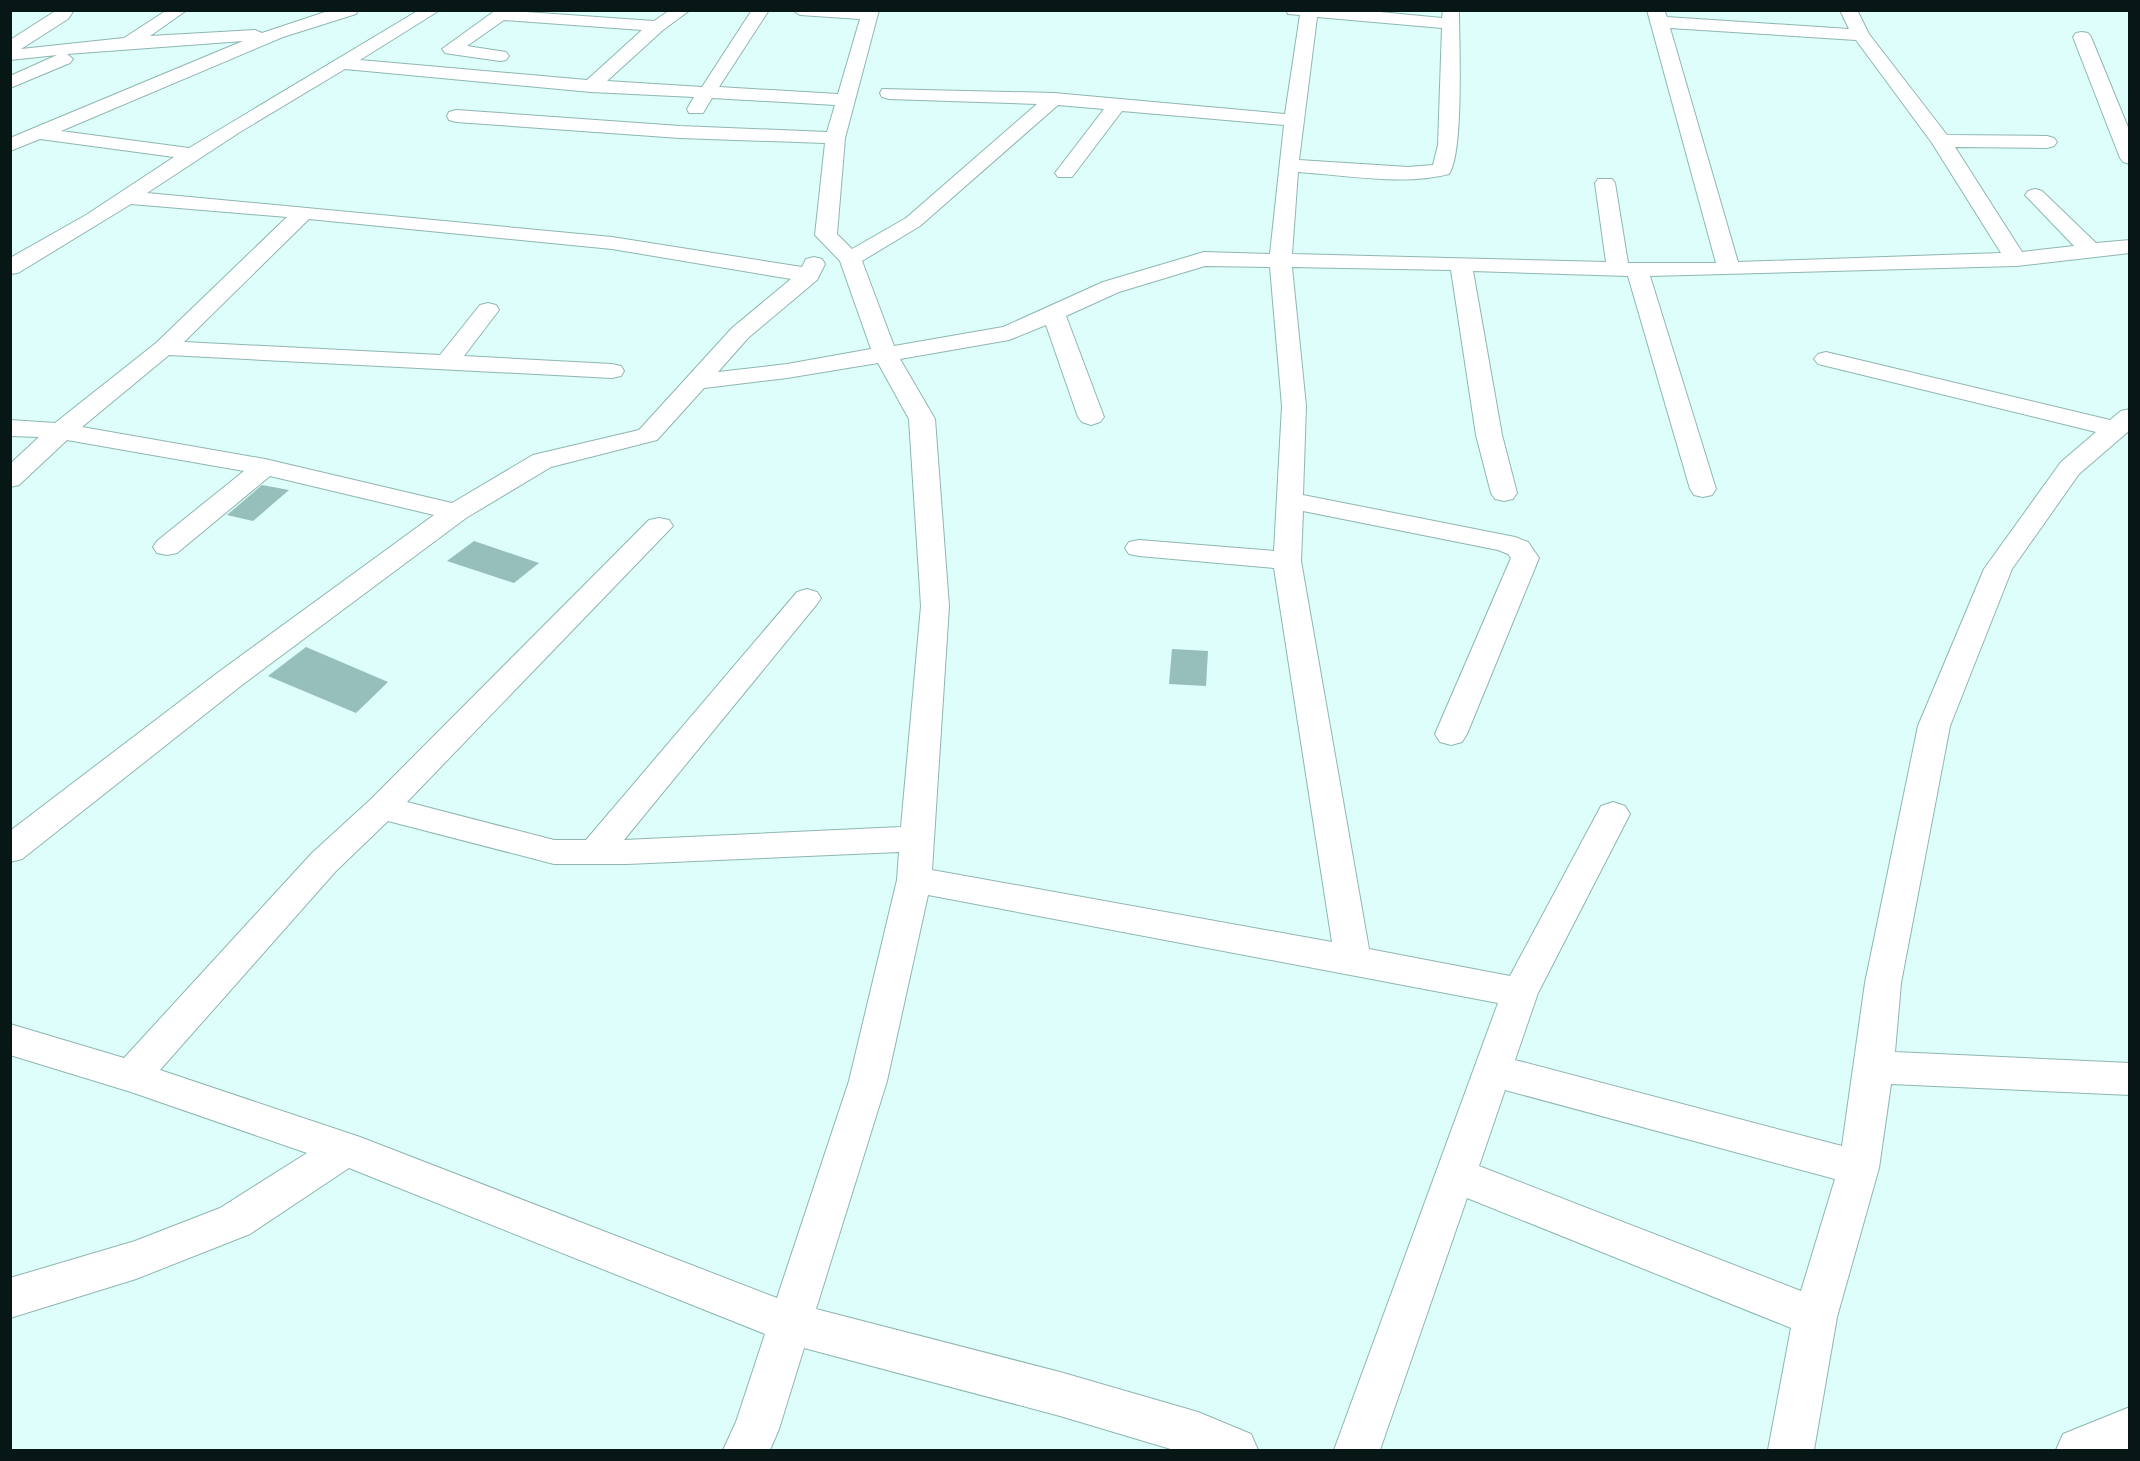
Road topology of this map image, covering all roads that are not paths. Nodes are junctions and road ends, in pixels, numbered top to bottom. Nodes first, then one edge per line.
1 (66, 10) edge
2 (179, 10) edge
3 (350, 10) edge
4 (432, 10) edge
5 (682, 10) edge
6 (761, 10) edge
7 (800, 10) edge
8 (1294, 10) edge
9 (1848, 10) edge
10 (1309, 11) edge
11 (505, 13) edge
12 (870, 13) edge
13 (1658, 16) edge
14 (1450, 17) edge
15 (657, 26) junction
16 (277, 33) junction
17 (1862, 34) junction
18 (2082, 37) dead end
19 (128, 43) junction
20 (92, 46) junction
21 (10, 48) edge
22 (10, 55) edge
23 (500, 56) dead end
24 (345, 63) junction
25 (10, 83) edge
26 (591, 86) junction
27 (889, 93) dead end
28 (706, 94) junction
29 (1054, 99) junction
30 (847, 100) junction
31 (1117, 105) junction
32 (456, 116) dead end
33 (1294, 120) junction
34 (680, 132) junction
35 (40, 134) junction
36 (835, 138) junction
37 (1941, 141) junction
38 (2047, 142) dead end
39 (10, 145) edge
40 (193, 154) junction
41 (2130, 158) edge
42 (1289, 165) junction
43 (1065, 173) dead end
44 (1605, 183) dead end
45 (2035, 195) dead end
46 (126, 197) junction
47 (304, 212) junction
48 (826, 235) junction
49 (2130, 246) edge
50 (2091, 251) junction
51 (850, 259) junction
52 (2016, 259) junction
53 (1280, 261) junction
54 (1461, 264) junction
55 (10, 268) edge
56 (1627, 269) junction
57 (1729, 269) junction
58 (808, 275) junction
59 (488, 310) dead end
60 (1053, 313) junction
61 (164, 348) junction
62 (885, 354) junction
63 (1826, 359) dead end
64 (445, 364) junction
65 (612, 371) dead end
66 (694, 382) junction
67 (1091, 417) dead end
68 (2122, 422) edge
69 (10, 428) edge
70 (61, 431) junction
71 (266, 467) junction
72 (10, 480) edge
73 (1703, 489) dead end
74 (1504, 493) dead end
75 (1290, 500) junction
76 (456, 512) junction
77 (659, 526) dead end
78 (167, 547) dead end
79 (1139, 548) dead end
80 (1287, 561) junction
81 (807, 598) dead end
82 (1451, 734) dead end
83 (382, 808) junction
84 (1613, 814) dead end
85 (917, 839) junction
86 (10, 850) edge
87 (595, 852) junction
88 (914, 880) junction
89 (1353, 960) junction
90 (1520, 993) junction
91 (10, 1039) edge
92 (1874, 1067) junction
93 (1492, 1070) junction
94 (131, 1076) junction
95 (2130, 1079) edge
96 (346, 1149) junction
97 (1859, 1168) junction
98 (1455, 1175) junction
99 (10, 1298) edge
100 (1815, 1317) junction
101 (789, 1323) junction
102 (2130, 1429) edge
103 (746, 1450) edge
104 (1235, 1450) edge
105 (1357, 1450) edge
106 (1791, 1450) edge
107 (2079, 1450) edge

1 - 21 street
2 - 19 street
3 - 16 street
4 - 24 street
5 - 15 street
6 - 28 street
7 - 12 street
8 - 10 street
9 - 17 street
10 - 14 street
10 - 33 street
11 - 15 street
11 - 23 street
12 - 30 street
13 - 17 street
13 - 57 street
14 - 42 street
15 - 26 street
16 - 19 street
16 - 35 street
17 - 37 street
18 - 41 street
19 - 20 street
20 - 22 street
20 - 25 street
24 - 26 street
24 - 40 street
26 - 28 street
27 - 29 street
28 - 30 street
28 - 34 street
29 - 31 street
29 - 51 street
30 - 36 street
31 - 33 street
31 - 43 street
32 - 34 street
33 - 42 street
34 - 36 street
35 - 39 street
35 - 40 street
36 - 48 street
37 - 38 street
37 - 52 street
40 - 46 street
42 - 53 street
44 - 56 street
45 - 50 street
46 - 47 street
46 - 55 street
47 - 58 street
47 - 61 street
48 - 51 street
48 - 58 street
49 - 50 street
50 - 52 street
51 - 62 street
52 - 57 street
53 - 54 street
53 - 60 street
53 - 75 street
54 - 56 street
54 - 74 street
56 - 57 street
56 - 73 street
58 - 66 street
59 - 64 street
60 - 62 street
60 - 67 street
61 - 64 street
61 - 70 street
62 - 66 street
62 - 85 street
63 - 68 street
64 - 65 street
66 - 76 street
68 - 92 street
69 - 70 street
70 - 71 street
70 - 72 street
71 - 76 street
71 - 78 street
75 - 80 street
75 - 82 street
76 - 86 street
77 - 83 street
79 - 80 street
80 - 89 street
81 - 87 street
83 - 87 street
83 - 94 street
84 - 90 street
85 - 87 street
85 - 88 street
88 - 89 street
88 - 101 street
89 - 90 street
90 - 93 street
91 - 94 street
92 - 95 street
92 - 97 street
93 - 97 street
93 - 98 street
94 - 96 street
96 - 99 street
96 - 101 street
97 - 100 street
98 - 100 street
98 - 105 street
100 - 106 street
101 - 103 street
101 - 104 street
102 - 107 street

